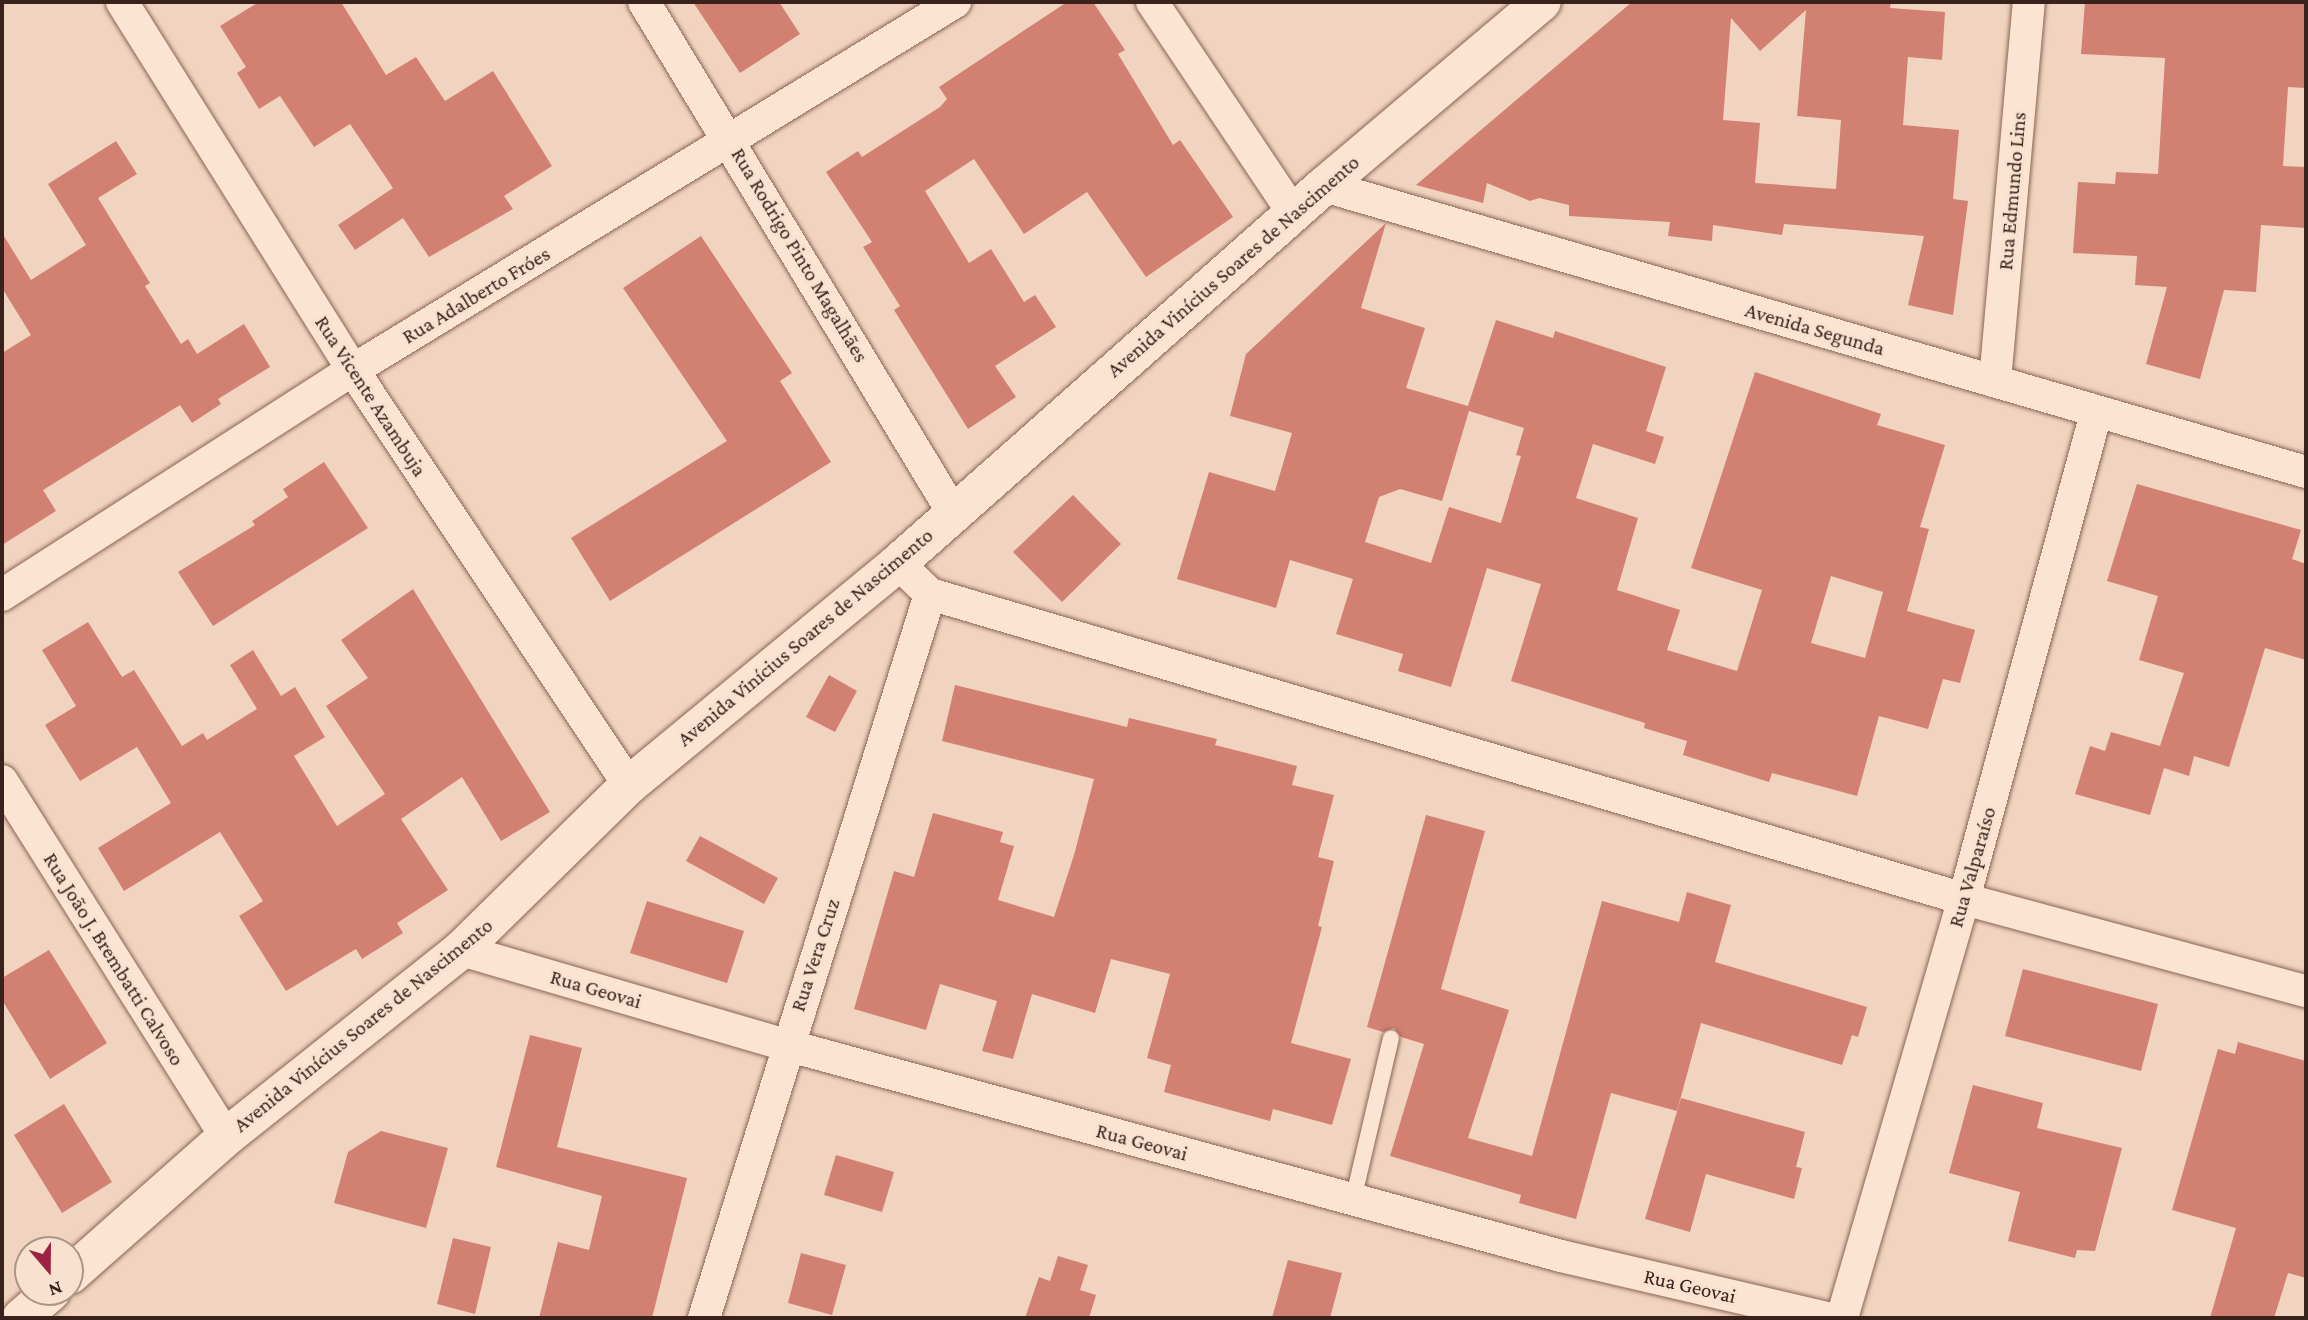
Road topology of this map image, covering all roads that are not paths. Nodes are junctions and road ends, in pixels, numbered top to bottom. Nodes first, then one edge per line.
1 (122, 2) edge
2 (644, 2) edge
3 (956, 2) edge
4 (1152, 2) edge
5 (1542, 2) edge
6 (2029, 2) edge
7 (730, 139) junction
8 (1324, 186) junction
9 (1294, 214) junction
10 (353, 370) junction
11 (1995, 381) junction
12 (2096, 413) junction
13 (2306, 472) edge
14 (952, 511) junction
15 (898, 563) junction
16 (930, 594) junction
17 (2, 595) edge
18 (2, 781) edge
19 (629, 785) junction
20 (1964, 899) junction
21 (461, 950) junction
22 (2306, 991) edge
23 (1391, 1038) dead end
24 (786, 1045) junction
25 (226, 1137) junction
26 (1353, 1200) junction
27 (84, 1263) edge
28 (35, 1306) edge
29 (21, 1318) edge
30 (704, 1318) edge
31 (1828, 1318) edge
32 (1842, 1318) edge

1 - 10 street, Rua Vicente Azambuja
2 - 7 street, Rua Rodrigo Pinto Magalhães
3 - 7 street, Rua Adalberto Fróes
4 - 9 street
5 - 8 street, Avenida Vinícius Soares de Nascimento
6 - 11 street, Rua Edmundo Lins
7 - 10 street, Rua Adalberto Fróes
7 - 14 street, Rua Rodrigo Pinto Magalhães
8 - 9 street, Avenida Vinícius Soares de Nascimento
8 - 11 street, Avenida Segunda
9 - 14 street, Avenida Vinícius Soares de Nascimento
10 - 17 street, Rua Adalberto Fróes
10 - 19 street, Rua Vicente Azambuja
11 - 12 street, Avenida Segunda
12 - 13 street, Avenida Segunda
12 - 20 street, Rua Valparaíso
14 - 15 street, Avenida Vinícius Soares de Nascimento
15 - 16 street
15 - 19 street, Avenida Vinícius Soares de Nascimento
16 - 20 street
16 - 24 street, Rua Vera Cruz
18 - 25 street, Rua João J. Brembatti Calvoso
19 - 21 street, Avenida Vinícius Soares de Nascimento
20 - 22 street
20 - 32 street, Rua Valparaíso
21 - 24 street, Rua Geovai
21 - 25 street, Avenida Vinícius Soares de Nascimento
23 - 26 lane
24 - 26 street, Rua Geovai
24 - 30 street, Rua Vera Cruz
25 - 27 street, Avenida Vinícius Soares de Nascimento
26 - 31 street, Rua Geovai
28 - 29 street

